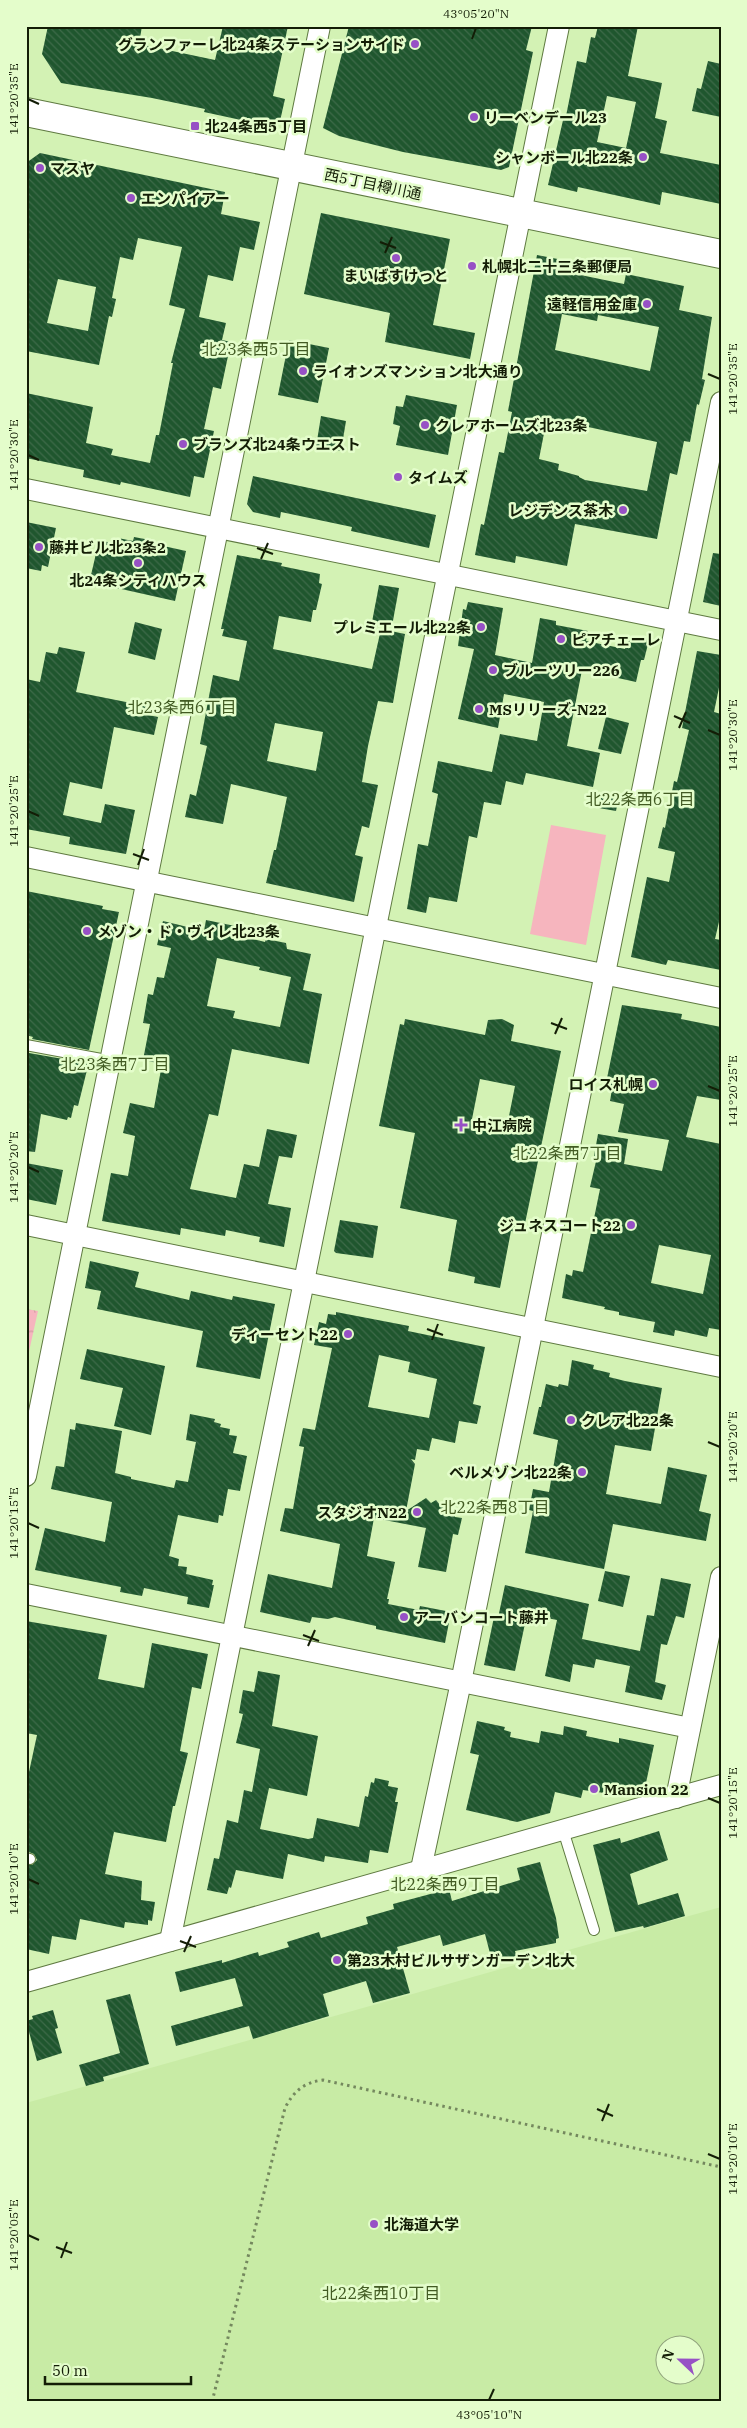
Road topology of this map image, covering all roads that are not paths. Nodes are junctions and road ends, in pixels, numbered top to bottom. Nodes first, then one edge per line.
1 (320, 26) edge
2 (558, 26) edge
3 (26, 112) edge
4 (293, 167) junction
5 (520, 214) junction
6 (721, 254) edge
7 (721, 402) edge
8 (26, 489) edge
9 (219, 528) junction
10 (448, 574) junction
11 (677, 621) junction
12 (721, 630) edge
13 (26, 857) edge
14 (147, 881) junction
15 (376, 928) junction
16 (605, 975) junction
17 (721, 998) edge
18 (26, 1045) edge
19 (112, 1061) junction
20 (26, 1226) edge
21 (76, 1236) junction
22 (305, 1282) junction
23 (534, 1328) junction
24 (721, 1367) edge
25 (29, 1448) edge
26 (26, 1476) edge
27 (721, 1577) edge
28 (26, 1594) edge
29 (233, 1636) junction
30 (461, 1682) junction
31 (690, 1728) junction
32 (721, 1785) edge
33 (676, 1798) junction
34 (563, 1830) junction
35 (421, 1869) junction
36 (594, 1930) dead end
37 (170, 1941) junction
38 (26, 1982) edge

1 - 4 street
2 - 5 street
3 - 4 street, 西5丁目樽川通
4 - 5 street, 西5丁目樽川通
4 - 9 street
5 - 6 street, 西5丁目樽川通
5 - 10 street
7 - 11 street
8 - 9 street
9 - 10 street
9 - 14 street
10 - 11 street
10 - 15 street
11 - 12 street
11 - 16 street
13 - 14 street
14 - 15 street
14 - 19 street
15 - 16 street
15 - 22 street
16 - 17 street
16 - 23 street
18 - 19 lane
19 - 21 street
20 - 21 street
21 - 22 street
21 - 25 street
22 - 23 street
22 - 29 street
23 - 24 street
23 - 30 street
25 - 26 street
27 - 31 street
28 - 29 street
29 - 30 street
29 - 37 street
30 - 31 street
30 - 35 street
31 - 33 street
32 - 33 street
33 - 34 street
34 - 35 street
34 - 36 lane
35 - 37 street
37 - 38 street

